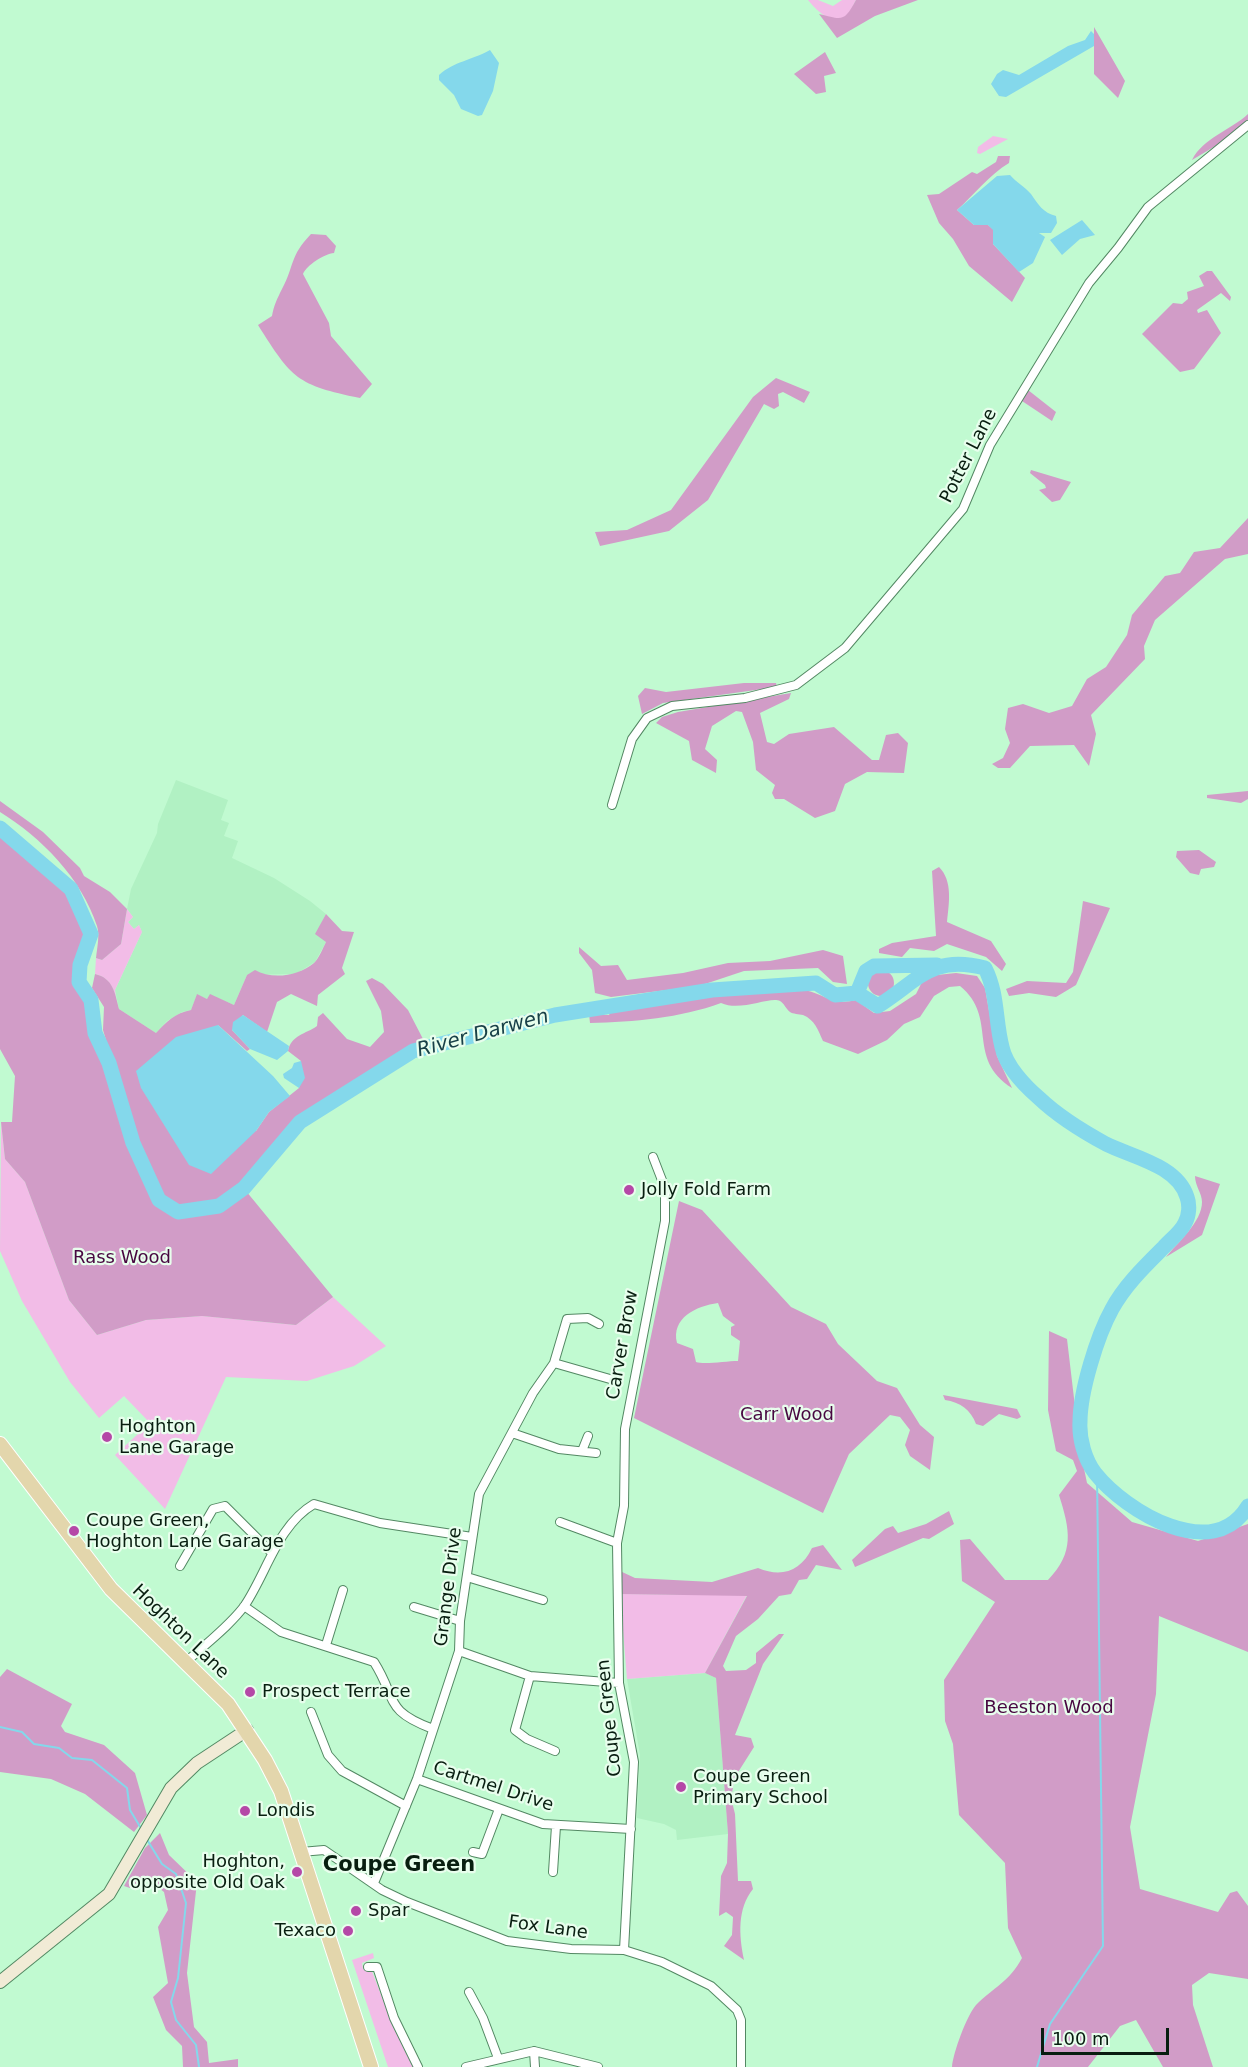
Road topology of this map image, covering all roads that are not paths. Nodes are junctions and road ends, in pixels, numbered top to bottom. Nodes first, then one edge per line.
1 (1248, 125) edge
2 (612, 805) dead end
3 (653, 1156) dead end
4 (599, 1324) dead end
5 (554, 1363) junction
6 (617, 1381) dead end
7 (512, 1433) junction
8 (588, 1436) dead end
9 (0, 1444) edge
10 (582, 1451) junction
11 (596, 1453) dead end
12 (560, 1522) dead end
13 (472, 1537) junction
14 (617, 1543) junction
15 (272, 1553) junction
16 (180, 1566) dead end
17 (467, 1577) junction
18 (343, 1590) dead end
19 (543, 1600) dead end
20 (244, 1606) junction
21 (414, 1606) dead end
22 (460, 1621) junction
23 (326, 1645) junction
24 (459, 1651) junction
25 (186, 1663) junction
26 (530, 1676) junction
27 (619, 1683) junction
28 (311, 1712) dead end
29 (433, 1729) junction
30 (247, 1730) junction
31 (555, 1751) dead end
32 (417, 1779) junction
33 (406, 1806) junction
34 (500, 1809) junction
35 (556, 1826) junction
36 (631, 1829) junction
37 (301, 1852) junction
38 (473, 1852) dead end
39 (553, 1872) dead end
40 (374, 1883) junction
41 (624, 1950) junction
42 (368, 1967) dead end
43 (0, 1982) edge
44 (470, 1992) dead end
45 (534, 2051) junction
46 (498, 2058) junction
47 (371, 2067) edge
48 (418, 2067) edge
49 (466, 2067) edge
50 (535, 2067) edge
51 (598, 2067) edge
52 (741, 2067) edge

1 - 2 street, Potter Lane
3 - 14 street, Carver Brow
4 - 5 street, Grange Drive
5 - 6 street
5 - 7 street, Grange Drive
7 - 10 street
7 - 13 street, Grange Drive
8 - 10 street
9 - 25 main road, Hoghton Lane
10 - 11 street
12 - 14 street
13 - 15 street
13 - 17 street, Grange Drive
14 - 27 street, Coupe Green
15 - 16 street
15 - 20 street
17 - 19 street
17 - 22 street, Grange Drive
18 - 23 street
20 - 23 street
20 - 25 street
21 - 22 street
22 - 24 street, Grange Drive
23 - 29 street
24 - 26 street
24 - 29 street, Grange Drive
25 - 30 main road, Hoghton Lane
26 - 27 street
26 - 31 street
27 - 36 street, Coupe Green
28 - 33 street
29 - 32 street, Grange Drive
30 - 37 main road, Hoghton Lane
30 - 43 street
32 - 33 street, Grange Drive
32 - 34 street, Cartmel Drive
33 - 40 street, Grange Drive
34 - 35 street, Cartmel Drive
34 - 38 street
35 - 36 street, Cartmel Drive
35 - 39 street
36 - 41 street, Coupe Green
37 - 40 street, Fox Lane
37 - 47 main road, Hoghton Lane
40 - 41 street, Fox Lane
41 - 52 street, Fox Lane
42 - 48 street
44 - 46 street
45 - 46 street
45 - 50 street
45 - 51 street
46 - 49 street

